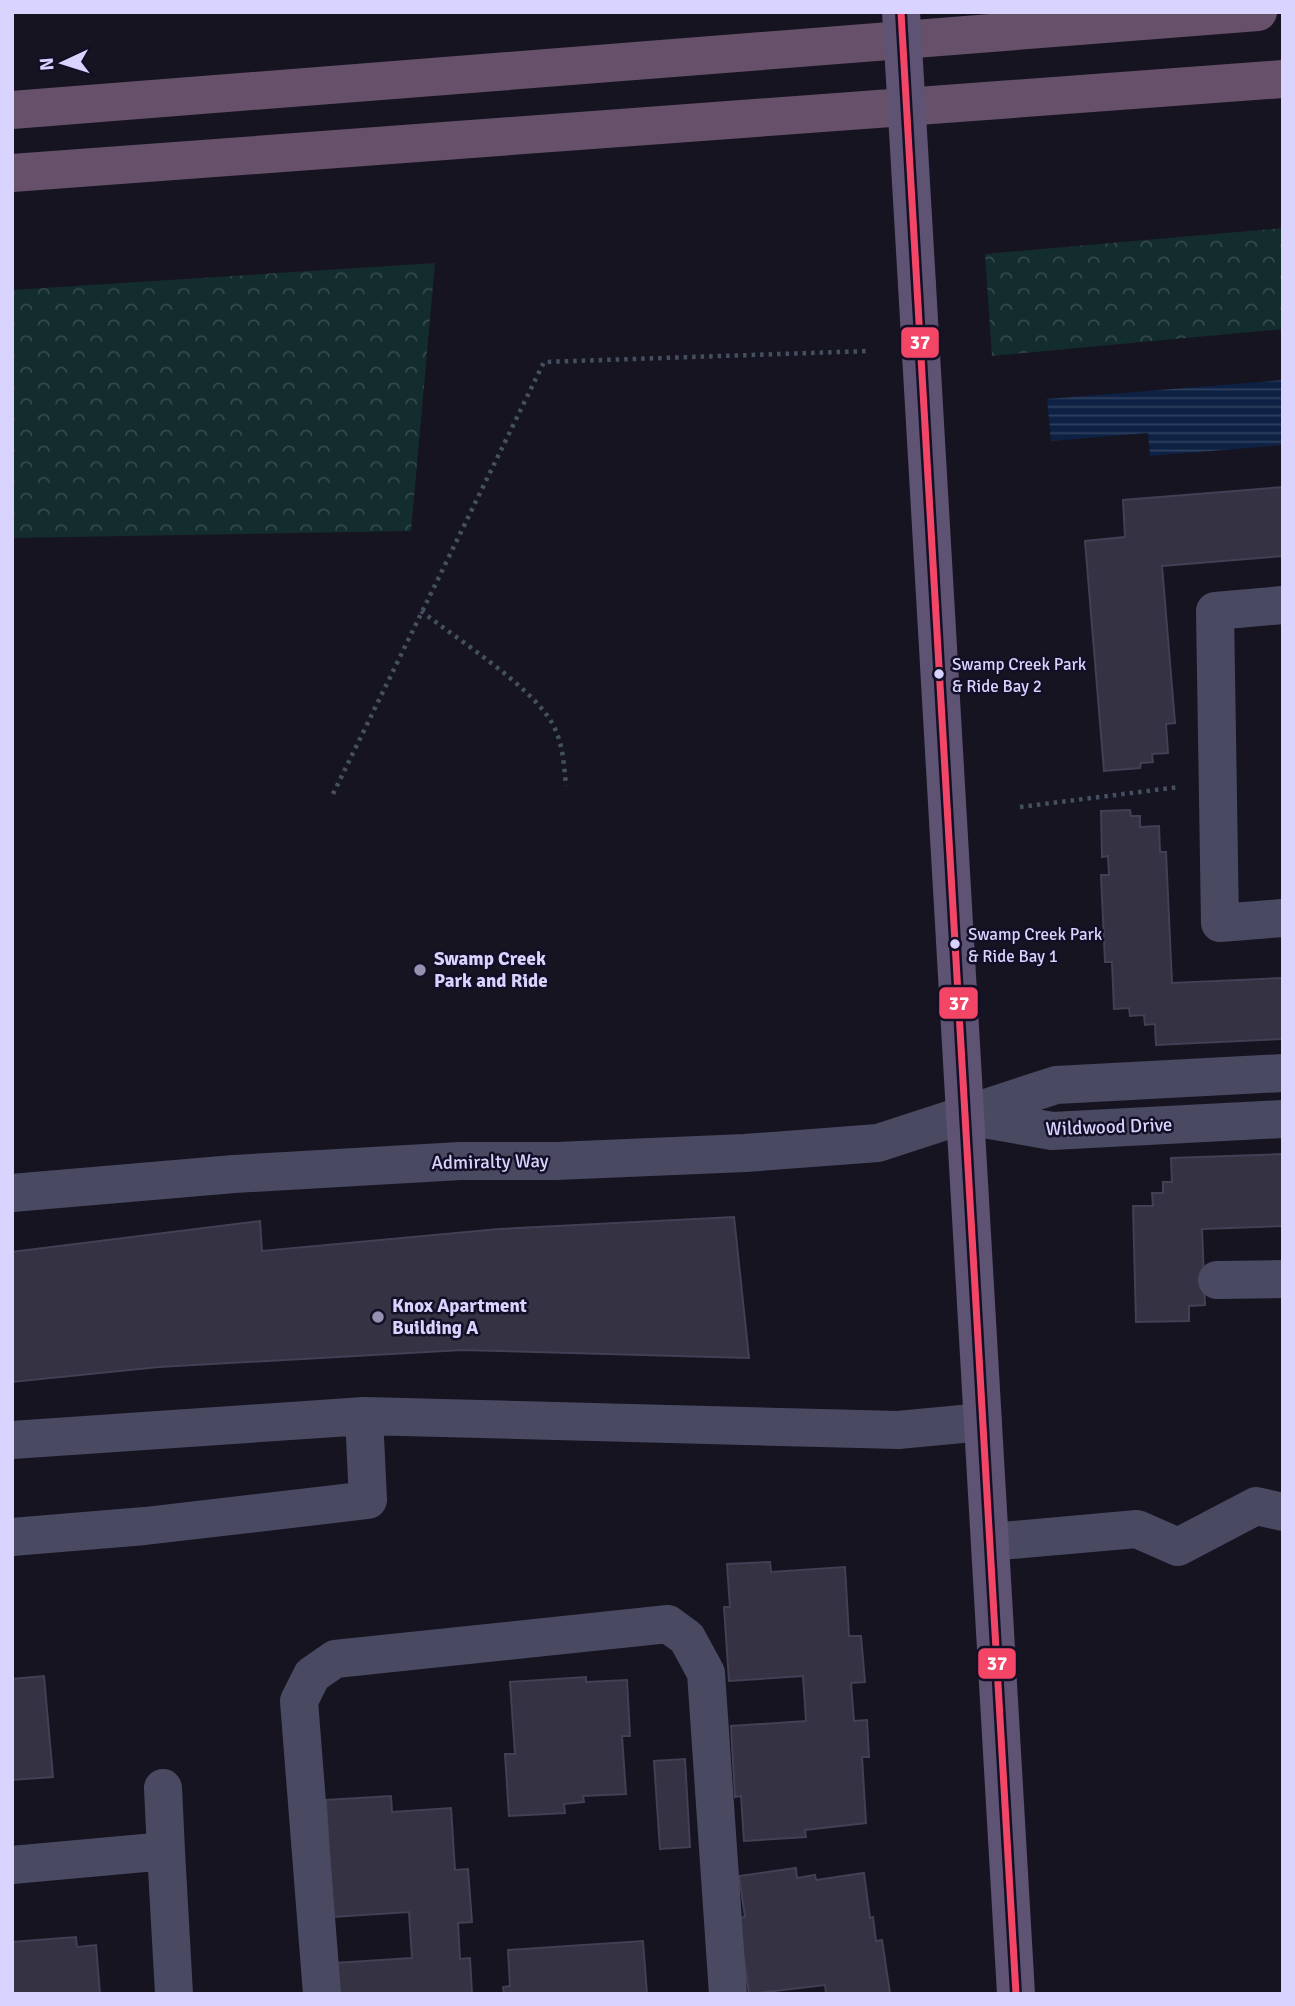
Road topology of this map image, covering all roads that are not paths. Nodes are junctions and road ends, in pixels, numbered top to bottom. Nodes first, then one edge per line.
1 (901, 12) edge
2 (1258, 12) edge
3 (1283, 79) edge
4 (12, 110) edge
5 (12, 173) edge
6 (1283, 605) edge
7 (1283, 918) edge
8 (1283, 1073) edge
9 (965, 1116) junction
10 (1283, 1119) edge
11 (12, 1193) edge
12 (1283, 1279) edge
13 (1217, 1280) dead end
14 (364, 1416) junction
15 (983, 1422) junction
16 (12, 1440) edge
17 (1283, 1512) edge
18 (12, 1536) edge
19 (990, 1542) junction
20 (163, 1788) dead end
21 (166, 1851) junction
22 (12, 1865) edge
23 (174, 1994) edge
24 (322, 1994) edge
25 (728, 1994) edge
26 (1016, 1994) edge

1 - 9 main road, bridge
2 - 4 highway
3 - 5 highway
6 - 7 street
8 - 9 street, Wildwood Drive
9 - 10 street, Wildwood Drive
9 - 11 street, Admiralty Way
9 - 15 main road
12 - 13 street
14 - 15 street
14 - 16 street
14 - 18 street
15 - 19 main road
17 - 19 street
19 - 26 main road
20 - 21 street
21 - 22 street
21 - 23 street
24 - 25 street

